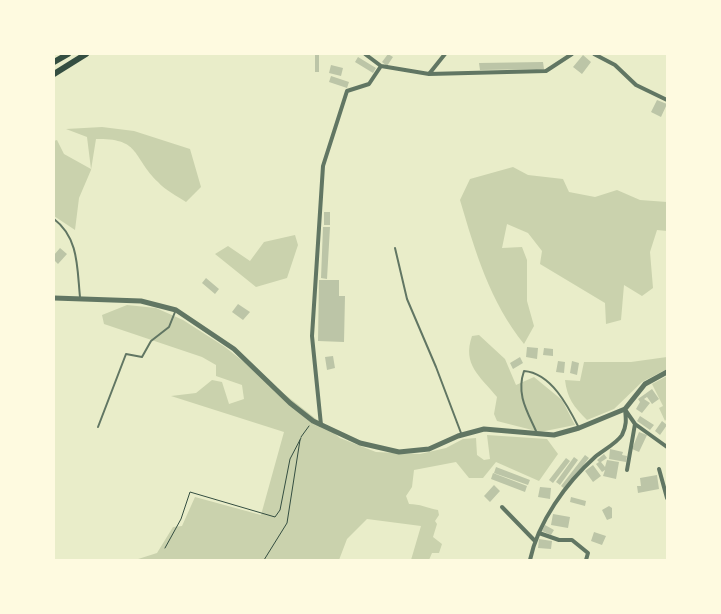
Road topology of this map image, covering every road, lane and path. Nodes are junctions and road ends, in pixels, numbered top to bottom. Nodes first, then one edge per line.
1 (68, 54) edge
2 (86, 54) edge
3 (365, 54) edge
4 (446, 54) edge
5 (572, 54) edge
6 (594, 54) edge
7 (54, 62) edge
8 (381, 66) junction
9 (54, 74) edge
10 (429, 74) junction
11 (667, 100) edge
12 (54, 219) edge
13 (395, 248) dead end
14 (54, 298) edge
15 (81, 299) junction
16 (176, 310) junction
17 (667, 372) edge
18 (625, 409) junction
19 (313, 421) junction
20 (635, 424) junction
21 (321, 425) junction
22 (98, 427) dead end
23 (579, 428) junction
24 (537, 434) junction
25 (462, 435) junction
26 (301, 438) junction
27 (667, 447) edge
28 (659, 469) dead end
29 (627, 470) dead end
30 (667, 498) edge
31 (502, 507) dead end
32 (539, 533) junction
33 (534, 540) junction
34 (165, 548) dead end
35 (264, 560) edge
36 (530, 560) edge
37 (586, 560) edge

1 - 7 highway
2 - 9 highway
3 - 8 street
4 - 10 street
5 - 10 street
6 - 11 street
8 - 10 street
8 - 21 street
12 - 15 lane
13 - 25 lane
14 - 15 street
15 - 16 street
16 - 19 street
16 - 22 lane
17 - 18 street
18 - 20 street
18 - 23 street
18 - 32 street
19 - 21 street
19 - 26 path
20 - 27 street
20 - 29 street
21 - 25 street
23 - 24 street
23 - 24 lane
24 - 25 street
26 - 34 path
26 - 35 path
28 - 30 street
31 - 33 street
32 - 33 street
32 - 37 street
33 - 36 street

